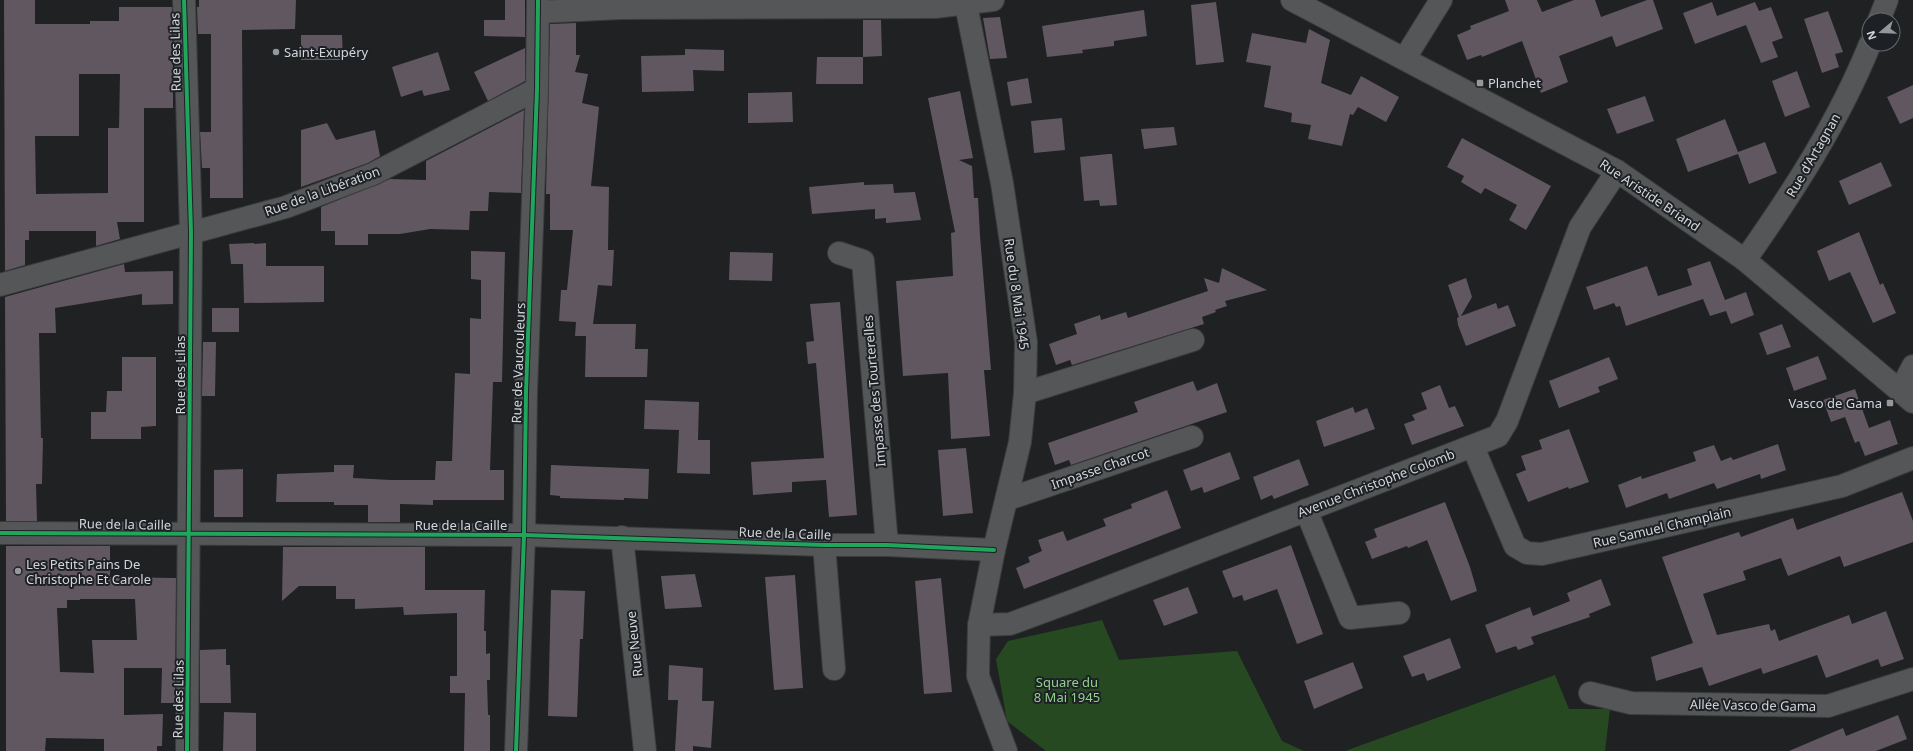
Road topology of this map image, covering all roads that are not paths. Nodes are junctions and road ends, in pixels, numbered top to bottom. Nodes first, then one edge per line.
1 (184, 0) edge
2 (993, 0) edge
3 (1292, 0) edge
4 (1441, 0) edge
5 (1888, 0) edge
6 (965, 2) edge
7 (621, 4) edge
8 (538, 6) edge
9 (1883, 12) edge
10 (1867, 52) edge
11 (1405, 58) junction
12 (538, 89) junction
13 (1617, 171) junction
14 (191, 232) junction
15 (839, 253) dead end
16 (1745, 260) junction
17 (0, 285) edge
18 (1193, 340) dead end
19 (1913, 366) edge
20 (1025, 393) junction
21 (1906, 397) edge
22 (1192, 437) dead end
23 (1473, 447) junction
24 (1913, 458) edge
25 (1008, 498) junction
26 (1306, 510) junction
27 (0, 533) edge
28 (190, 535) junction
29 (524, 535) junction
30 (622, 537) junction
31 (824, 545) junction
32 (887, 545) junction
33 (994, 550) junction
34 (1399, 613) dead end
35 (979, 625) junction
36 (834, 669) dead end
37 (1913, 679) edge
38 (1590, 693) dead end
39 (188, 751) edge
40 (516, 751) edge
41 (645, 751) edge
42 (1006, 751) edge

1 - 14 street, Rue des Lilas
2 - 6 street
3 - 11 street, Rue Aristide Briand
4 - 11 street
5 - 9 street
6 - 7 street
6 - 20 street, Rue du 8 Mai 1945
7 - 8 street
8 - 12 street, Rue de Vaucouleurs
10 - 16 street, Rue d'Artagnan
11 - 13 street, Rue Aristide Briand
12 - 14 street, Rue de la Libération
12 - 29 street, Rue de Vaucouleurs
13 - 16 street, Rue Aristide Briand
13 - 23 street, Avenue Christophe Colomb
14 - 17 street, Rue de la Libération
14 - 28 street, Rue des Lilas
15 - 32 street, Impasse des Tourterelles
16 - 21 street, Rue Aristide Briand
18 - 20 street
19 - 21 street
20 - 25 street, Rue du 8 Mai 1945
22 - 25 street, Impasse Charcot
23 - 24 street, Rue Samuel Champlain
23 - 26 street, Avenue Christophe Colomb
25 - 33 street, Rue du 8 Mai 1945
26 - 34 street
26 - 35 street, Avenue Christophe Colomb
27 - 28 street, Rue de la Caille
28 - 29 street, Rue de la Caille
28 - 39 street, Rue des Lilas
29 - 30 street, Rue de la Caille
29 - 40 street, Rue de Vaucouleurs
30 - 31 street, Rue de la Caille
30 - 41 street, Rue Neuve
31 - 32 street, Rue de la Caille
31 - 36 street
32 - 33 street, Rue de la Caille
33 - 35 street, Rue du 8 Mai 1945
35 - 42 street, Rue du 8 Mai 1945
37 - 38 street, Allée Vasco de Gama

